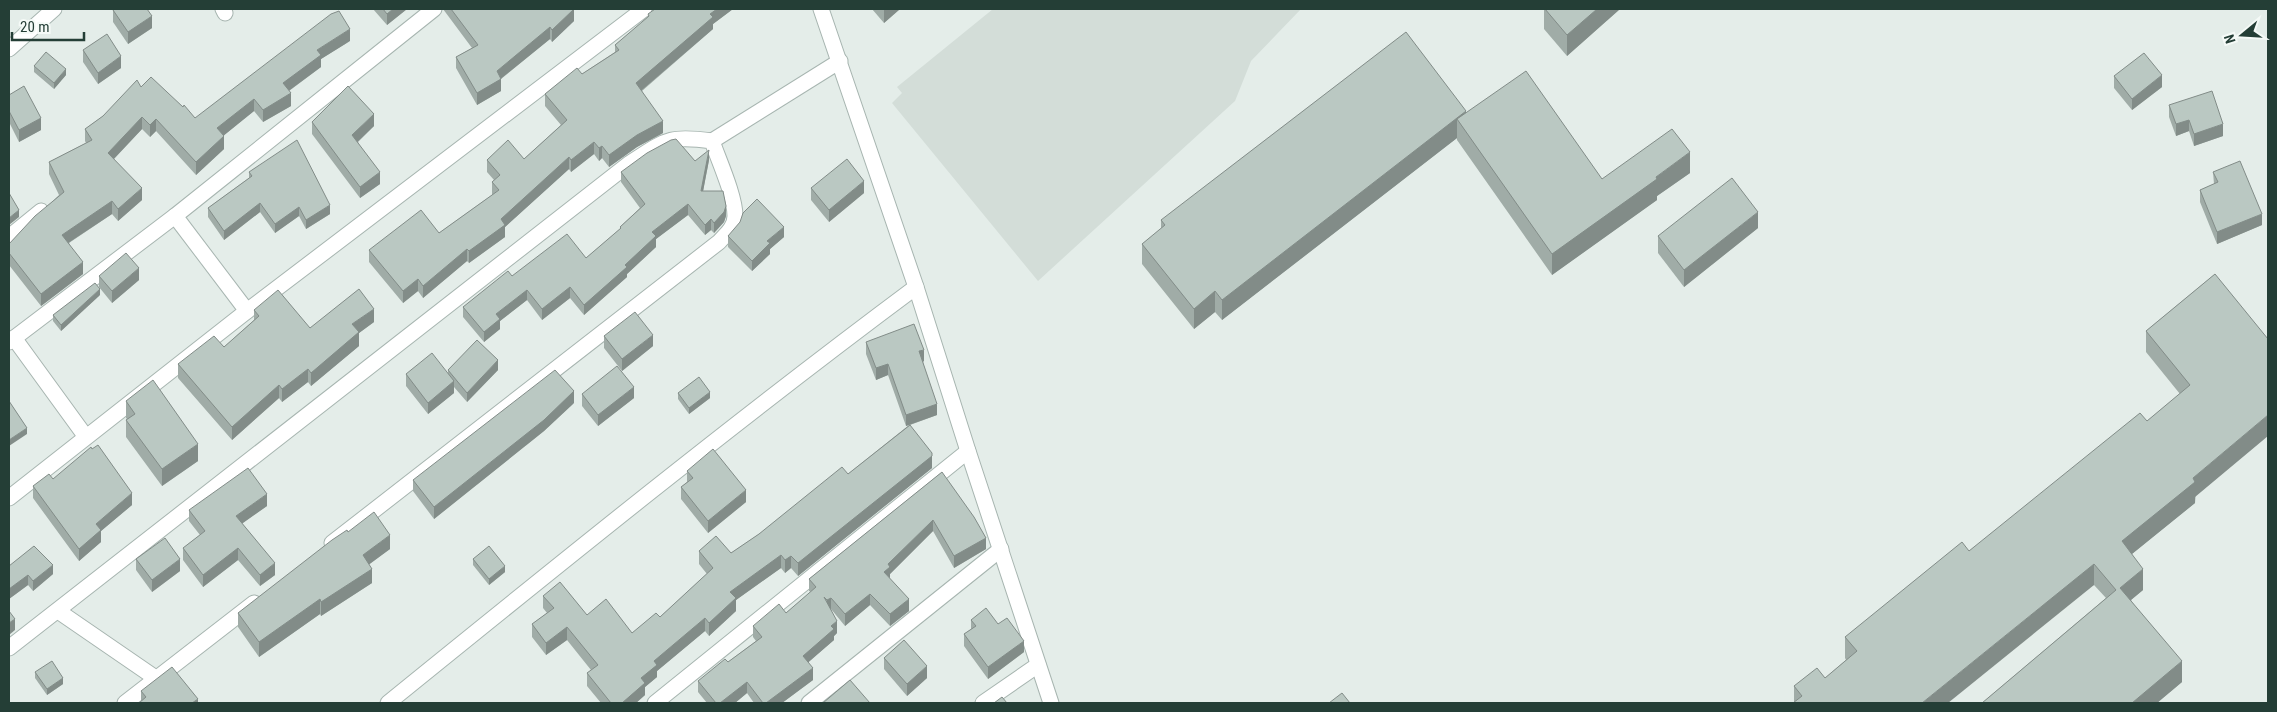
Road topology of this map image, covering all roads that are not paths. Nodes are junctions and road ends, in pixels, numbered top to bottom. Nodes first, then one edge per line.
1 (54, 9) edge
2 (434, 9) edge
3 (644, 9) edge
4 (821, 9) edge
5 (9, 49) edge
6 (840, 61) junction
7 (712, 141) junction
8 (41, 211) edge
9 (174, 216) junction
10 (9, 237) edge
11 (916, 287) junction
12 (247, 312) junction
13 (11, 340) edge
14 (86, 437) junction
15 (968, 451) junction
16 (9, 498) edge
17 (1002, 549) junction
18 (321, 551) edge
19 (266, 594) edge
20 (58, 611) junction
21 (9, 648) edge
22 (1038, 665) junction
23 (157, 679) junction
24 (125, 703) edge
25 (388, 703) edge
26 (655, 703) edge
27 (809, 703) edge
28 (983, 703) edge
29 (1052, 703) edge

1 - 5 street
2 - 9 street
3 - 12 street
4 - 6 street
6 - 7 street
6 - 11 street
7 - 18 street
7 - 20 street
8 - 10 street
9 - 12 street
9 - 13 street
11 - 15 street
11 - 25 street
12 - 14 street
13 - 14 street
14 - 16 street
15 - 17 street
15 - 26 street
17 - 22 street
17 - 27 street
19 - 23 street
20 - 21 street
20 - 23 street
22 - 28 street
22 - 29 street
23 - 24 street

